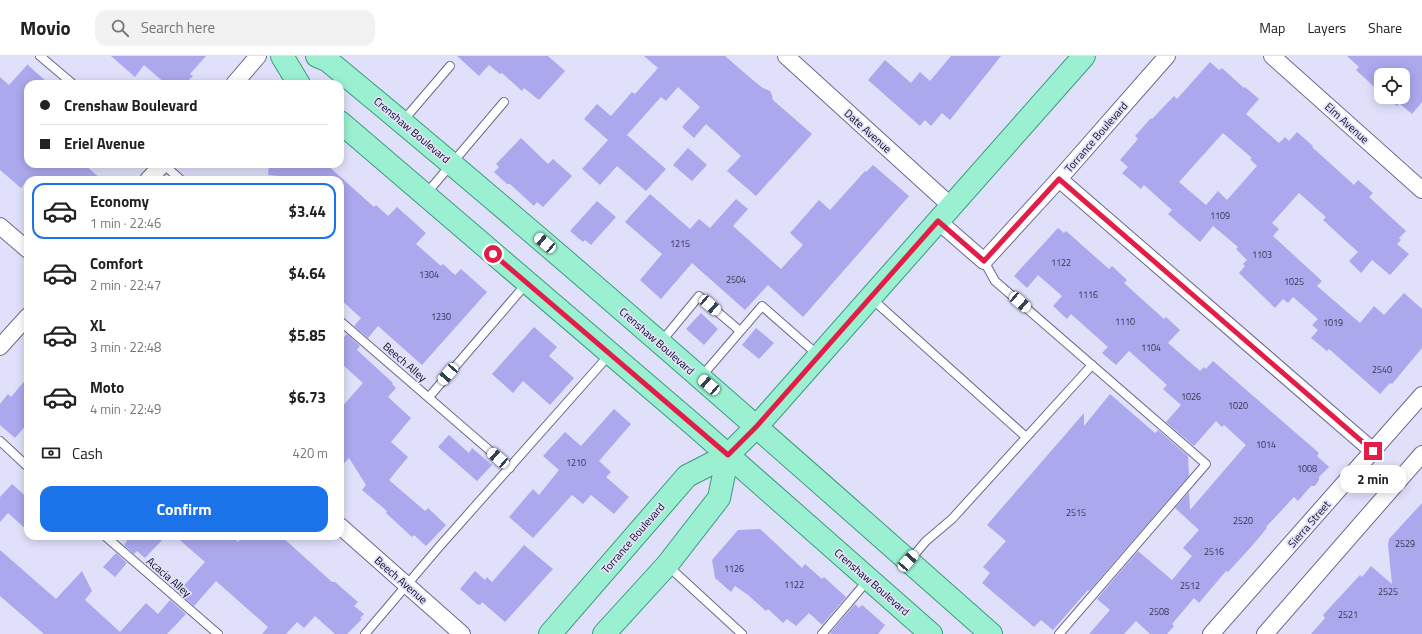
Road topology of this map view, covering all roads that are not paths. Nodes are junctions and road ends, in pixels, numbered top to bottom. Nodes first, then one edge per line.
1 (40, 56) edge
2 (258, 56) edge
3 (282, 56) edge
4 (317, 56) edge
5 (786, 56) edge
6 (1084, 56) edge
7 (1167, 56) edge
8 (1272, 56) edge
9 (450, 66) dead end
10 (67, 80) edge
11 (237, 80) edge
12 (297, 80) edge
13 (504, 102) dead end
14 (402, 122) junction
15 (344, 125) edge
16 (453, 164) junction
17 (159, 168) edge
18 (168, 168) edge
19 (152, 176) edge
20 (176, 176) edge
21 (1059, 179) junction
22 (1422, 190) edge
23 (425, 196) junction
24 (944, 214) junction
25 (0, 226) edge
26 (24, 247) edge
27 (984, 261) junction
28 (528, 283) junction
29 (870, 298) junction
30 (24, 320) edge
31 (344, 324) edge
32 (740, 331) junction
33 (660, 343) junction
34 (0, 347) edge
35 (610, 354) junction
36 (819, 356) junction
37 (1092, 365) junction
38 (700, 378) junction
39 (1422, 395) edge
40 (428, 397) junction
41 (757, 426) junction
42 (1026, 437) junction
43 (0, 441) edge
44 (1373, 451) junction
45 (1422, 454) edge
46 (728, 455) junction
47 (24, 463) edge
48 (510, 468) junction
49 (344, 530) edge
50 (110, 540) edge
51 (908, 561) junction
52 (667, 566) junction
53 (869, 580) junction
54 (407, 585) junction
55 (218, 634) edge
56 (365, 634) edge
57 (462, 634) edge
58 (550, 634) edge
59 (604, 634) edge
60 (742, 634) edge
61 (822, 634) edge
62 (931, 634) edge
63 (991, 634) edge
64 (1059, 634) edge
65 (1211, 634) edge
66 (1265, 634) edge

1 - 10 lane
2 - 11 street
3 - 12 main road
4 - 14 main road, Crenshaw Boulevard
5 - 24 street, Date Avenue
6 - 24 main road, Torrance Boulevard
7 - 21 street, Torrance Boulevard
8 - 22 street, Elm Avenue
9 - 14 lane
13 - 16 lane
14 - 16 main road, Crenshaw Boulevard
15 - 23 main road, Crenshaw Boulevard
16 - 23 lane
16 - 33 main road, Crenshaw Boulevard
17 - 19 street
18 - 20 lane
21 - 27 street, Torrance Boulevard
21 - 44 street
23 - 28 main road, Crenshaw Boulevard
24 - 27 street
24 - 29 main road, Torrance Boulevard
25 - 26 street
27 - 37 lane
28 - 35 main road, Crenshaw Boulevard
28 - 40 lane
29 - 36 main road, Torrance Boulevard
29 - 42 lane
30 - 34 street
31 - 40 lane, Beech Alley
32 - 33 lane
32 - 36 lane
32 - 38 lane
33 - 38 main road, Crenshaw Boulevard
35 - 46 main road, Crenshaw Boulevard
35 - 48 lane
36 - 41 main road, Torrance Boulevard
37 - 42 lane
37 - 64 lane
38 - 41 main road, Crenshaw Boulevard
39 - 44 street, Sierra Street
40 - 48 lane, Beech Alley
41 - 46 main road, Torrance Boulevard
41 - 51 main road, Crenshaw Boulevard
42 - 51 lane
43 - 47 lane
44 - 65 street, Sierra Street
45 - 66 street
46 - 52 main road
46 - 53 main road, Crenshaw Boulevard
46 - 58 main road, Torrance Boulevard
48 - 54 lane
49 - 54 street, Beech Avenue
50 - 55 lane, Acacia Alley
51 - 63 main road, Crenshaw Boulevard
52 - 59 main road
52 - 60 lane
53 - 61 lane
53 - 62 main road, Crenshaw Boulevard
54 - 56 lane
54 - 57 street, Beech Avenue

